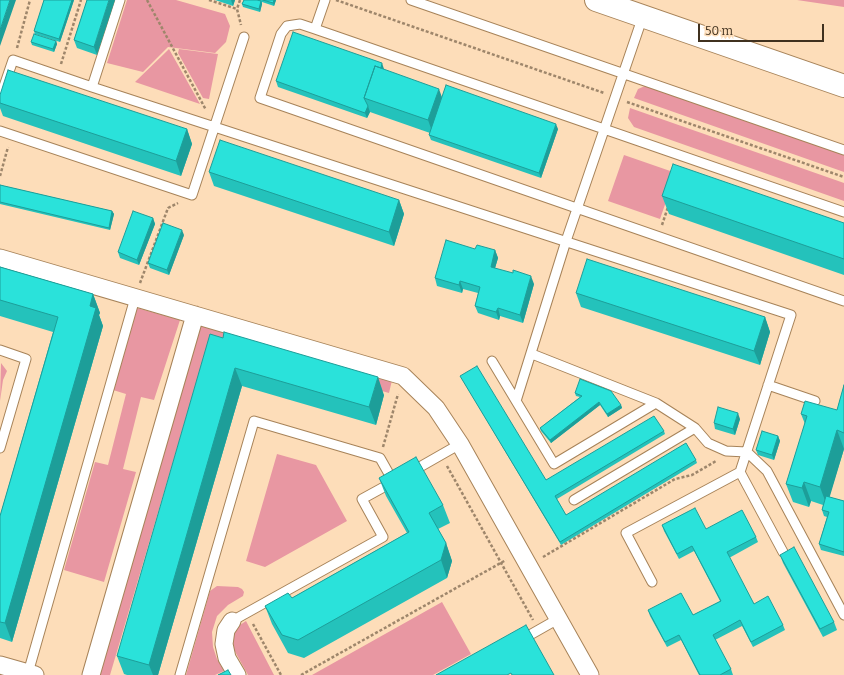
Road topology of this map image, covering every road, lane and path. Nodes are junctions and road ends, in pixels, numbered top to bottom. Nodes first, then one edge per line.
1 (30, 0) edge
2 (82, 0) edge
3 (120, 0) edge
4 (147, 0) edge
5 (209, 0) edge
6 (240, 0) edge
7 (325, 0) edge
8 (336, 0) edge
9 (411, 0) edge
10 (596, 0) edge
11 (237, 9) junction
12 (644, 16) junction
13 (315, 29) junction
14 (244, 37) joint
15 (13, 60) junction
16 (624, 74) junction
17 (57, 75) junction
18 (844, 86) edge
19 (92, 87) junction
20 (0, 98) edge
21 (616, 98) junction
22 (215, 127) junction
23 (605, 129) junction
24 (0, 131) edge
25 (12, 135) junction
26 (844, 150) edge
27 (0, 176) edge
28 (844, 177) edge
29 (192, 195) junction
30 (670, 200) edge
31 (577, 208) junction
32 (844, 212) edge
33 (658, 236) junction
34 (566, 241) junction
35 (0, 258) edge
36 (135, 298) junction
37 (844, 301) edge
38 (196, 315) junction
39 (0, 350) edge
40 (532, 354) junction
41 (492, 361) dead end
42 (403, 376) junction
43 (768, 386) junction
44 (516, 400) junction
45 (815, 401) dead end
46 (656, 403) junction
47 (695, 428) junction
48 (460, 444) junction
49 (0, 448) edge
50 (732, 451) junction
51 (746, 452) junction
52 (441, 455) junction
53 (380, 458) junction
54 (740, 472) junction
55 (393, 482) junction
56 (574, 500) dead end
57 (783, 552) edge
58 (525, 559) junction
59 (501, 563) junction
60 (652, 582) dead end
61 (247, 613) junction
62 (844, 615) edge
63 (558, 619) junction
64 (232, 621) joint
65 (539, 630) junction
66 (512, 645) edge
67 (0, 665) edge
68 (32, 674) edge
69 (91, 675) edge
70 (180, 675) edge
71 (237, 675) edge
72 (281, 675) edge
73 (301, 675) edge
74 (590, 675) edge

1 - 15 path
2 - 17 path
3 - 19 lane
4 - 22 path
5 - 11 path
6 - 11 path
7 - 13 lane
8 - 21 path
9 - 16 lane
10 - 12 main road
11 - 14 path
12 - 16 lane
12 - 18 main road
13 - 23 lane
13 - 31 lane
14 - 22 lane
15 - 17 lane
15 - 20 lane
16 - 21 lane
16 - 26 lane
17 - 19 lane
19 - 22 lane
21 - 23 lane
21 - 28 path
22 - 29 lane
22 - 34 lane
23 - 31 lane
23 - 32 lane
24 - 25 lane
25 - 27 path
25 - 29 lane
29 - 36 path
30 - 33 path
31 - 33 lane
31 - 34 lane
33 - 37 lane
34 - 40 lane
34 - 43 lane
35 - 36 street
36 - 38 street
36 - 68 lane
38 - 42 street
38 - 69 street
39 - 49 lane
40 - 44 lane
40 - 46 lane
41 - 44 lane
42 - 48 street
42 - 53 path
43 - 45 lane
43 - 51 lane
44 - 46 lane
46 - 47 lane
47 - 50 lane
47 - 56 lane
48 - 52 lane
48 - 58 street
50 - 51 lane
50 - 58 path
51 - 54 lane
51 - 62 lane
52 - 55 lane
52 - 59 path
53 - 55 lane
53 - 70 lane
54 - 57 lane
54 - 60 lane
55 - 61 lane
58 - 59 path
58 - 63 street
59 - 65 path
59 - 73 path
61 - 64 lane
61 - 72 path
63 - 65 lane
63 - 74 street
64 - 71 street
65 - 66 lane
67 - 68 street

